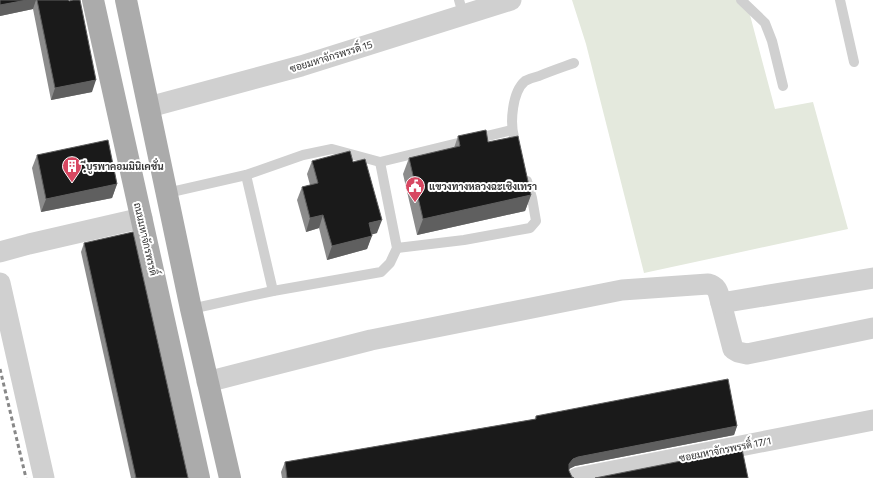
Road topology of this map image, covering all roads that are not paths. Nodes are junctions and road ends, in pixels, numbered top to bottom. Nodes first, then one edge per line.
1 (93, 0) edge
2 (126, 0) edge
3 (511, 0) edge
4 (741, 0) edge
5 (840, 0) edge
6 (461, 7) edge
7 (854, 62) dead end
8 (574, 63) dead end
9 (784, 86) dead end
10 (149, 107) junction
11 (512, 130) junction
12 (517, 146) edge
13 (380, 162) junction
14 (523, 168) edge
15 (246, 175) junction
16 (167, 193) junction
17 (142, 218) junction
18 (397, 248) junction
19 (0, 252) edge
20 (873, 278) edge
21 (0, 283) edge
22 (273, 291) junction
23 (721, 303) junction
24 (191, 309) junction
25 (873, 328) edge
26 (207, 382) junction
27 (873, 420) edge
28 (44, 478) edge
29 (199, 478) edge
30 (230, 478) edge
31 (577, 478) edge

1 - 17 main road, ถนนมหาจักรพรรดิ์
2 - 10 main road
3 - 6 street, ซอยมหาจักรพรรดิ์ 15
4 - 9 lane
5 - 7 lane
6 - 10 street, ซอยมหาจักรพรรดิ์ 15
8 - 11 lane
10 - 16 main road
11 - 12 lane
11 - 13 lane
13 - 15 lane
13 - 18 lane
14 - 18 lane
15 - 16 lane
15 - 22 lane
16 - 24 main road
17 - 19 street
17 - 29 main road, ถนนมหาจักรพรรดิ์
18 - 22 lane
20 - 23 street
21 - 28 street
22 - 24 lane
23 - 25 street
23 - 26 street
24 - 26 main road
26 - 30 main road
27 - 31 street, ซอยมหาจักรพรรดิ์ 17/1

